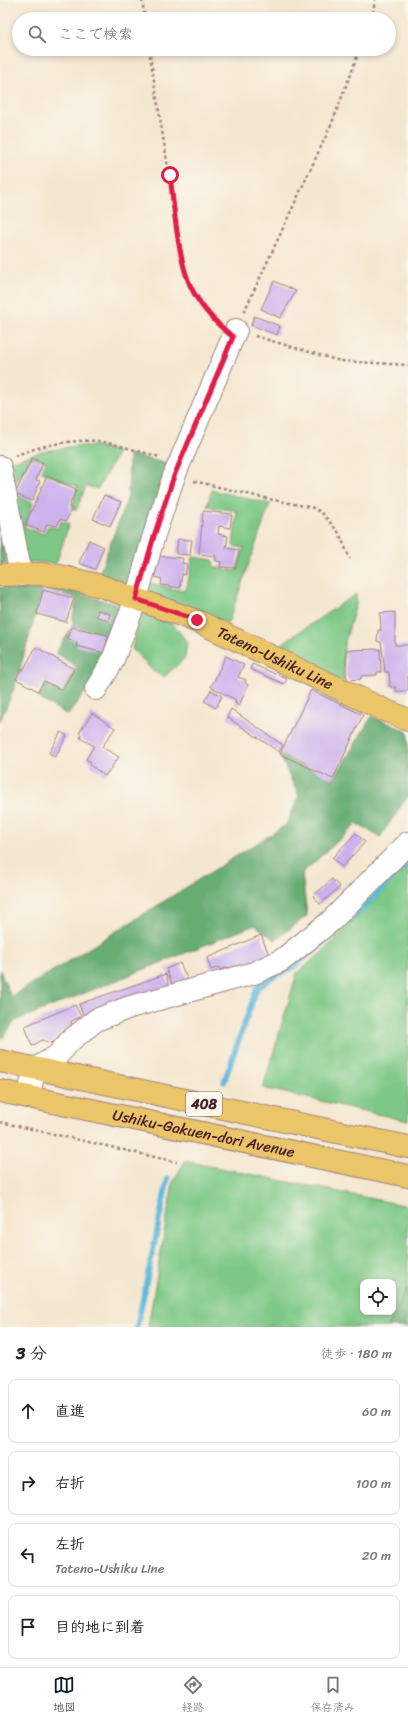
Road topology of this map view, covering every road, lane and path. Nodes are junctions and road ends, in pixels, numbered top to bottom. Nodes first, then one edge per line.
1 (142, 0) edge
2 (376, 0) edge
3 (144, 12) edge
4 (373, 12) edge
5 (150, 56) edge
6 (357, 56) edge
7 (234, 334) junction
8 (408, 365) edge
9 (6, 462) edge
10 (177, 469) junction
11 (350, 559) dead end
12 (10, 575) edge
13 (136, 599) junction
14 (96, 689) dead end
15 (408, 720) edge
16 (408, 843) edge
17 (0, 1061) edge
18 (35, 1068) junction
19 (0, 1091) edge
20 (28, 1097) junction
21 (0, 1122) edge
22 (408, 1147) edge
23 (177, 1162) dead end
24 (408, 1176) edge

1 - 3 path
2 - 4 path
5 - 7 path
6 - 7 path
7 - 8 path
7 - 10 street
9 - 10 path
9 - 12 street
10 - 11 path
10 - 13 street
12 - 13 main road, Tateno-Ushiku Line
13 - 14 street
13 - 15 main road, Tateno-Ushiku Line
16 - 18 street
17 - 18 main road, Ushiku-Gakuen-dori Avenue / 408
18 - 20 street
18 - 22 main road, Ushiku-Gakuen-dori Avenue / 408
19 - 20 main road, Ushiku-Gakuen-dori Avenue / 408
20 - 24 main road, Ushiku-Gakuen-dori Avenue / 408
21 - 23 path

